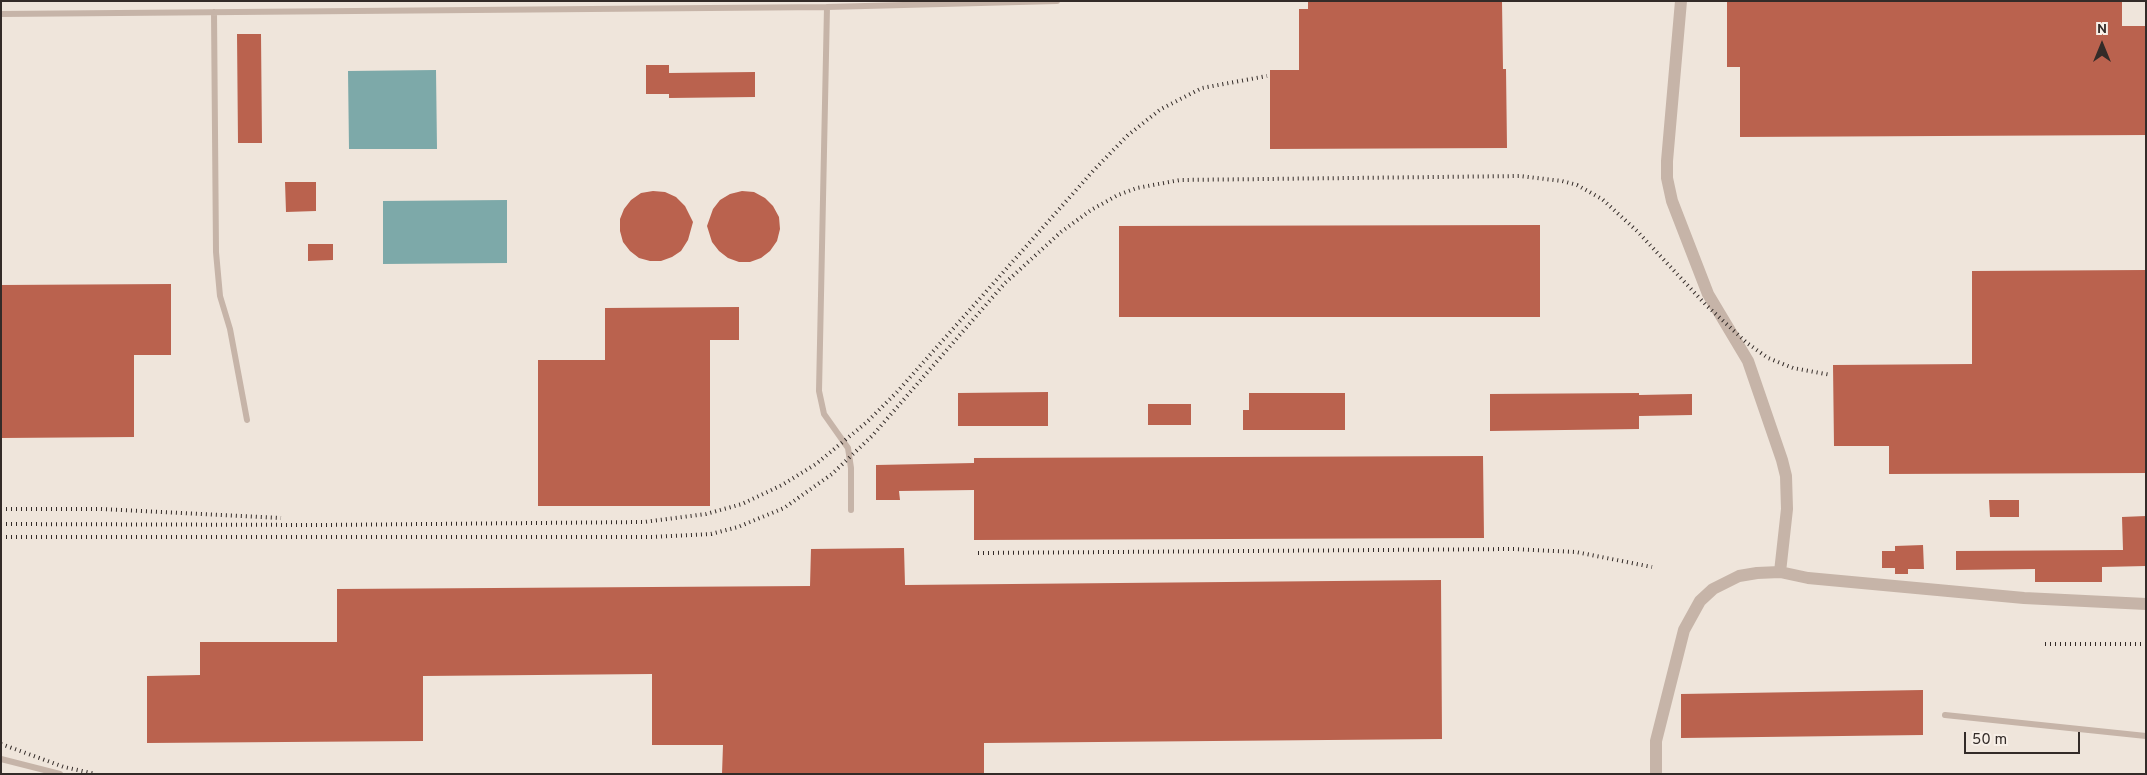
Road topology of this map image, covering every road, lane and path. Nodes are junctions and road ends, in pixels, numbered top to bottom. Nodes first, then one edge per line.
1 (1057, 1) edge
2 (1681, 1) edge
3 (827, 7) junction
4 (214, 12) junction
5 (1, 14) edge
6 (247, 420) dead end
7 (851, 510) dead end
8 (1780, 572) junction
9 (2146, 604) edge
10 (1945, 715) dead end
11 (2146, 736) edge
12 (1, 759) edge
13 (60, 774) edge
14 (1656, 774) edge

1 - 3 lane
2 - 8 street
3 - 4 lane
3 - 7 lane
4 - 5 lane
4 - 6 lane
8 - 9 street
8 - 14 street
10 - 11 lane
12 - 13 lane

